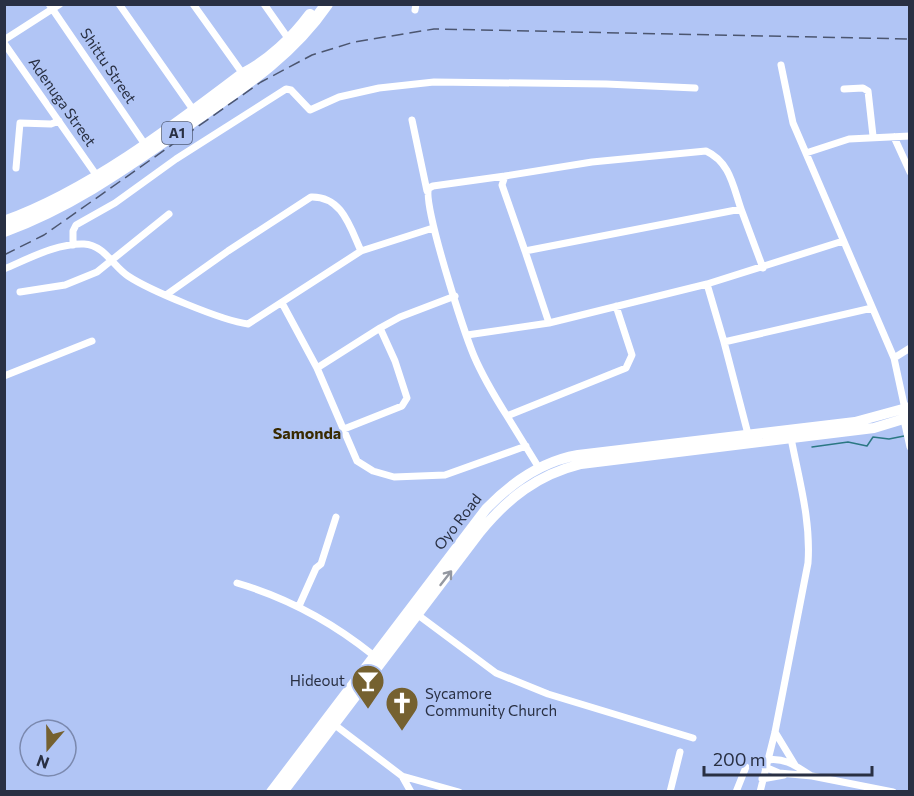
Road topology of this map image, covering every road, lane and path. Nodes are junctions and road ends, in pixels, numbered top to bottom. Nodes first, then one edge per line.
1 (60, 4) edge
2 (118, 4) edge
3 (193, 4) edge
4 (264, 4) edge
5 (317, 4) edge
6 (327, 4) edge
7 (51, 7) edge
8 (4, 41) edge
9 (290, 43) junction
10 (781, 65) dead end
11 (243, 74) junction
12 (695, 88) dead end
13 (844, 89) dead end
14 (194, 111) junction
15 (412, 120) dead end
16 (59, 121) junction
17 (909, 135) edge
18 (873, 136) junction
19 (894, 137) junction
20 (147, 148) junction
21 (806, 153) junction
22 (16, 168) dead end
23 (909, 172) edge
24 (97, 176) junction
25 (505, 176) junction
26 (426, 191) junction
27 (741, 209) junction
28 (169, 214) dead end
29 (4, 222) edge
30 (433, 228) junction
31 (4, 231) edge
32 (843, 241) junction
33 (73, 245) junction
34 (361, 251) junction
35 (525, 251) junction
36 (111, 260) junction
37 (763, 268) junction
38 (4, 269) edge
39 (707, 284) junction
40 (20, 292) dead end
41 (166, 295) junction
42 (455, 296) junction
43 (282, 303) junction
44 (616, 306) junction
45 (872, 308) junction
46 (549, 323) junction
47 (380, 328) junction
48 (467, 335) junction
49 (92, 341) dead end
50 (724, 342) junction
51 (909, 348) edge
52 (894, 358) junction
53 (317, 368) junction
54 (4, 376) edge
55 (907, 413) edge
56 (507, 416) junction
57 (344, 429) junction
58 (748, 434) junction
59 (791, 438) junction
60 (526, 446) junction
61 (909, 447) edge
62 (539, 468) junction
63 (336, 517) dead end
64 (237, 583) dead end
65 (299, 606) junction
66 (418, 615) junction
67 (373, 656) junction
68 (331, 722) junction
69 (775, 732) junction
70 (693, 738) dead end
71 (680, 752) dead end
72 (766, 764) junction
73 (795, 765) junction
74 (746, 767) dead end
75 (789, 774) junction
76 (402, 776) junction
77 (812, 776) junction
78 (762, 779) junction
79 (271, 792) edge
80 (283, 792) edge
81 (411, 792) edge
82 (459, 792) edge
83 (670, 792) edge
84 (736, 792) edge
85 (760, 792) edge
86 (893, 792) edge

1 - 7 street
2 - 14 street
3 - 11 street
4 - 9 street
5 - 9 highway, A1
6 - 9 highway, A1
7 - 8 street
7 - 20 street, Shittu Street
8 - 16 street, Adenuga Street
9 - 11 highway, A1
9 - 20 highway, A1
10 - 21 street
11 - 14 highway, A1
12 - 33 street
13 - 18 street
14 - 20 highway, A1
15 - 26 street
16 - 22 street
16 - 24 street, Adenuga Street
17 - 19 street
18 - 19 street
18 - 21 street
19 - 23 street
20 - 24 highway, A1
20 - 31 highway, A1
21 - 32 street
24 - 29 highway, A1
25 - 26 street
25 - 27 street
25 - 35 street
26 - 30 street
27 - 35 street
27 - 37 street
28 - 36 street
30 - 34 street
30 - 42 street
32 - 37 street
32 - 45 street
33 - 36 street
33 - 38 street
34 - 41 street
34 - 43 street
35 - 46 street
36 - 40 street
36 - 41 street
37 - 39 street
39 - 44 street
39 - 50 street
41 - 43 street
42 - 47 street
42 - 48 street
43 - 53 street
44 - 46 street
44 - 56 street
45 - 50 street
45 - 52 street
46 - 48 street
47 - 53 street
47 - 57 street
48 - 56 street
49 - 54 street
50 - 58 street
51 - 52 street
52 - 55 street
53 - 57 street
55 - 58 main road, Oyo Road
55 - 59 main road, Oyo Road
55 - 61 street
56 - 60 street
57 - 60 street
58 - 62 main road, Oyo Road
66 -> 59 main road, Oyo Road
59 - 69 street
60 - 62 street
62 - 67 main road, Oyo Road
63 - 65 street
64 - 65 street
65 - 67 street
66 - 68 main road, Oyo Road
66 - 70 street
67 - 68 main road, Oyo Road
68 - 76 street
68 - 79 main road, Oyo Road
68 - 80 main road, Oyo Road
69 - 72 street
69 - 73 street
71 - 83 street
72 - 73 street
72 - 75 street
72 - 78 street
73 - 77 street
74 - 84 street
75 - 77 street
75 - 78 street
76 - 81 street
76 - 82 street
77 - 86 street
78 - 85 street

